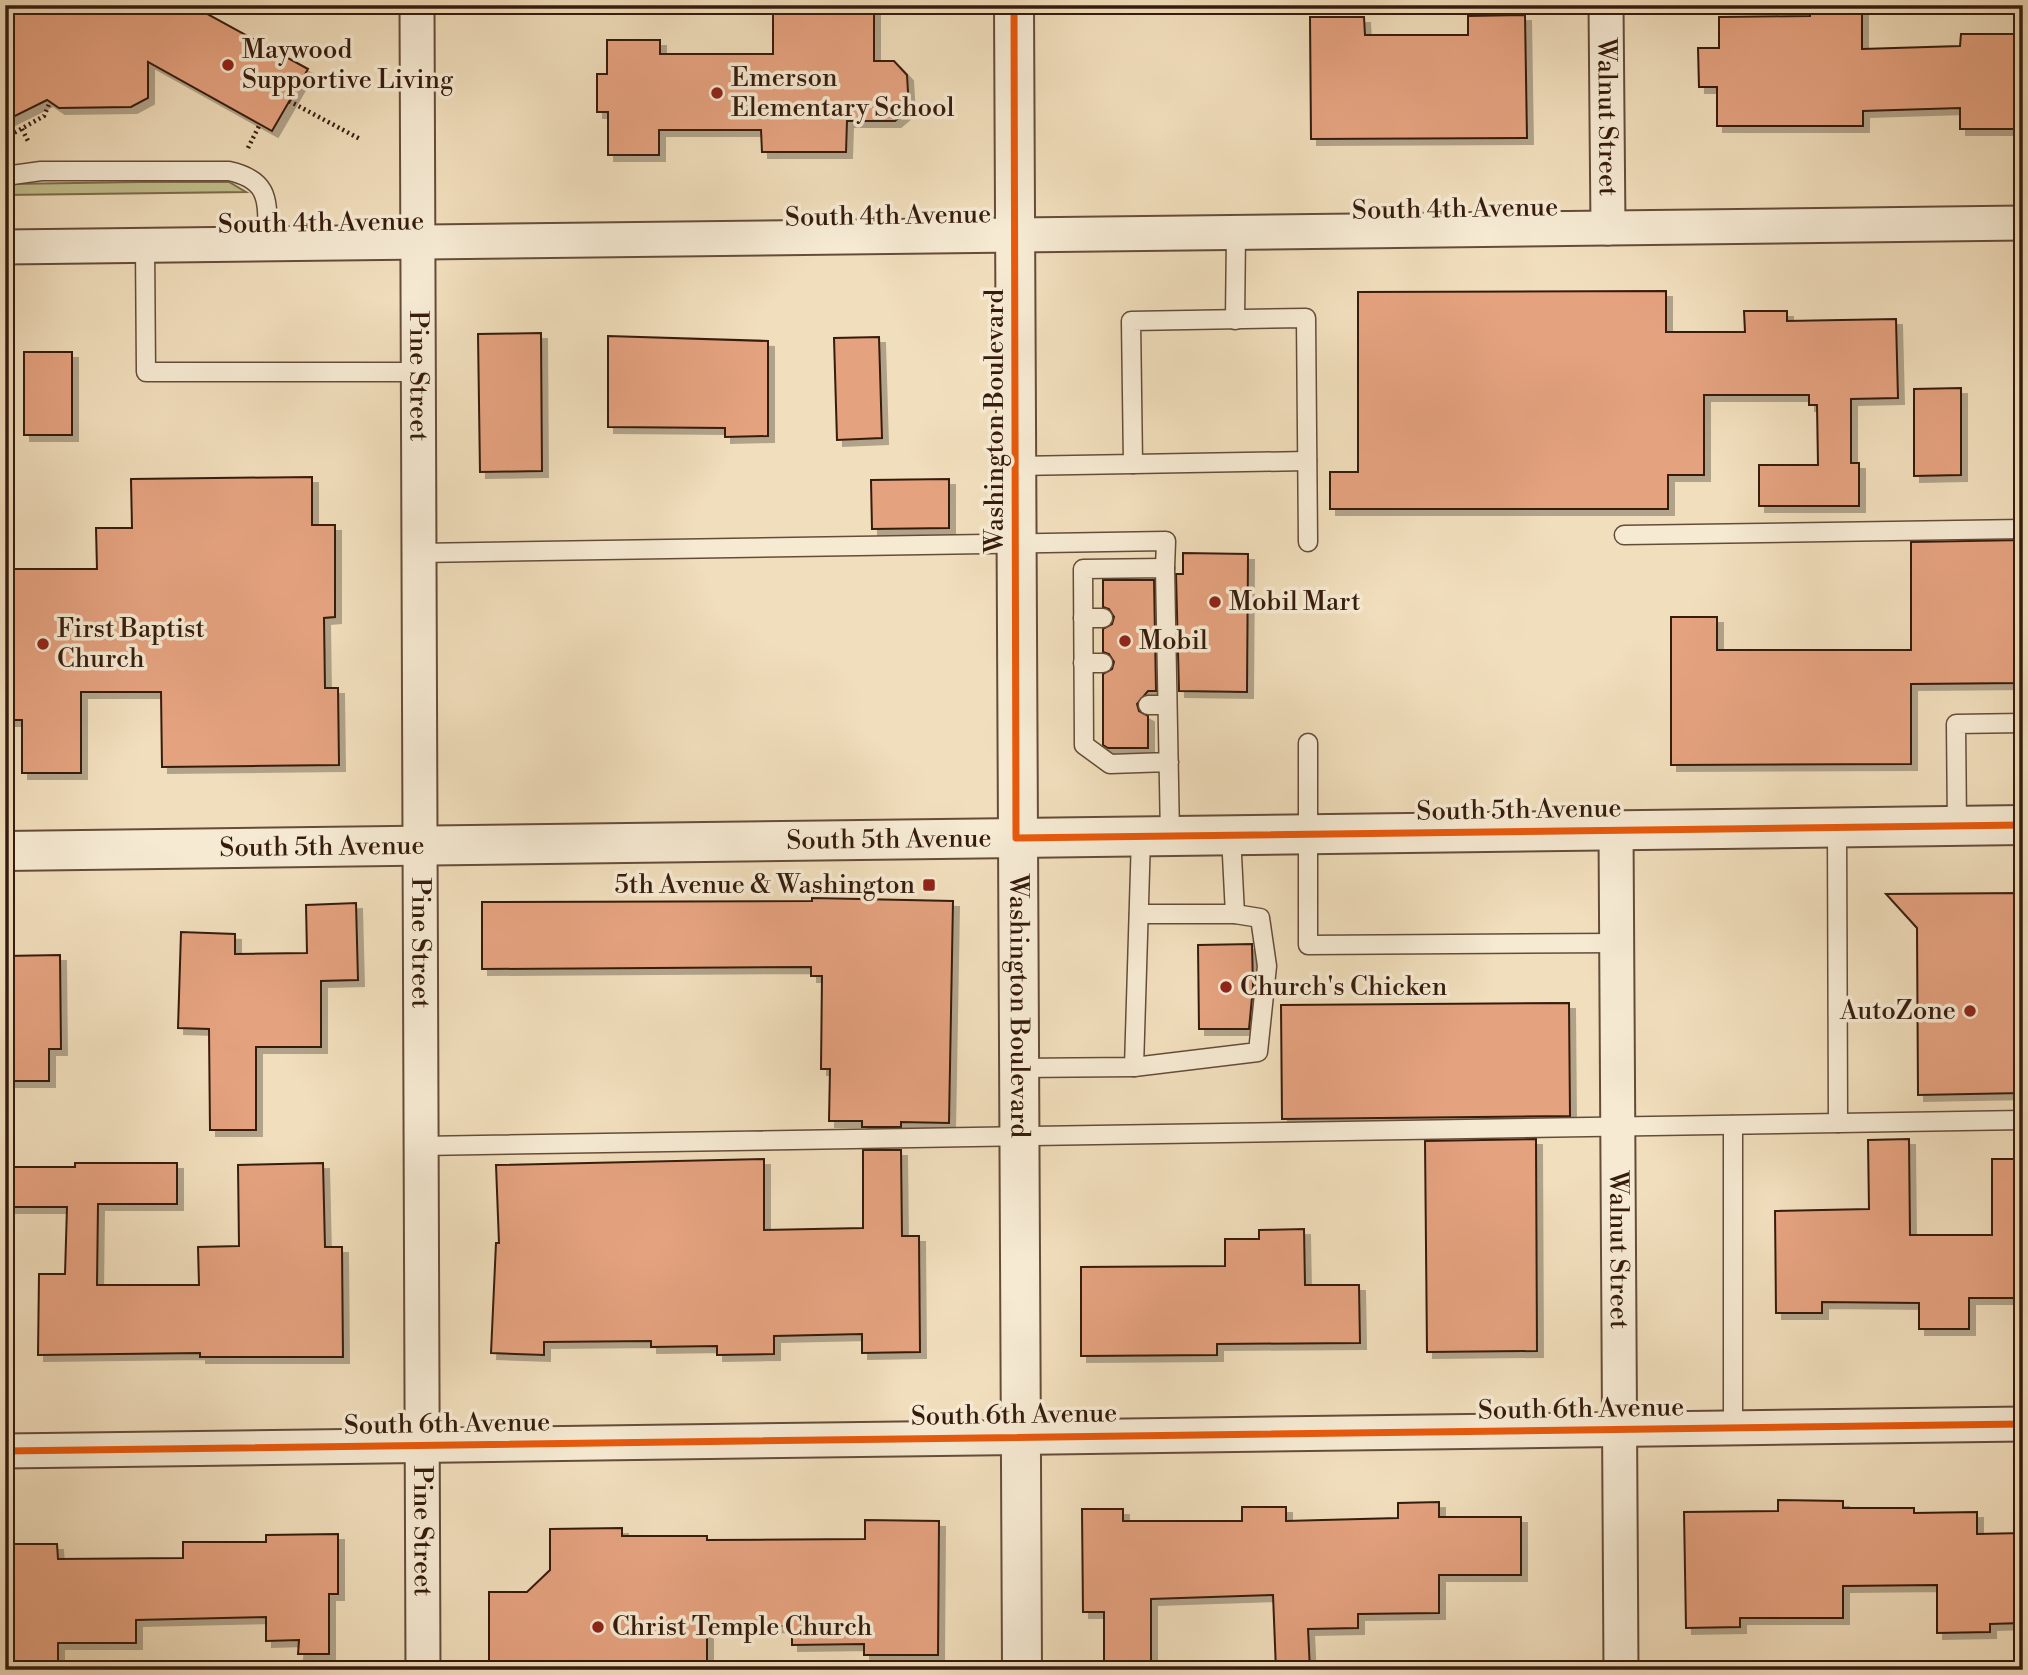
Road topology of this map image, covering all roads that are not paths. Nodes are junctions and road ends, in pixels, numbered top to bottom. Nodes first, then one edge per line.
1 (417, 5) edge
2 (1014, 5) edge
3 (1606, 5) edge
4 (5, 176) edge
5 (2023, 223) edge
6 (1608, 228) junction
7 (1236, 233) junction
8 (1016, 235) junction
9 (418, 242) junction
10 (268, 244) junction
11 (145, 246) junction
12 (5, 247) edge
13 (1235, 320) junction
14 (418, 372) junction
15 (1307, 461) junction
16 (1133, 464) junction
17 (1016, 466) junction
18 (2023, 529) edge
19 (1624, 535) dead end
20 (1072, 541) junction
21 (1308, 542) dead end
22 (1016, 544) junction
23 (419, 553) junction
24 (1165, 568) junction
25 (1083, 569) junction
26 (1083, 618) junction
27 (1103, 618) dead end
28 (1083, 663) junction
29 (1103, 663) dead end
30 (1148, 664) dead end
31 (1167, 664) junction
32 (1103, 705) dead end
33 (1148, 705) dead end
34 (1167, 705) junction
35 (1084, 706) junction
36 (2023, 723) edge
37 (1308, 743) dead end
38 (1169, 762) junction
39 (2023, 825) edge
40 (1956, 826) junction
41 (1838, 827) junction
42 (1616, 830) junction
43 (1308, 834) junction
44 (1156, 836) junction
45 (1231, 836) junction
46 (1016, 838) junction
47 (420, 846) junction
48 (5, 851) edge
49 (1139, 914) junction
50 (1235, 914) junction
51 (1617, 943) junction
52 (1134, 1067) junction
53 (1017, 1068) junction
54 (2023, 1120) edge
55 (1838, 1123) junction
56 (1734, 1125) junction
57 (1618, 1127) junction
58 (1018, 1136) junction
59 (421, 1146) junction
60 (2023, 1424) edge
61 (1733, 1428) junction
62 (1620, 1430) junction
63 (1020, 1436) junction
64 (423, 1445) junction
65 (5, 1451) edge
66 (424, 1670) edge
67 (1022, 1670) edge
68 (1621, 1670) edge

1 - 9 street, Pine Street
2 - 8 street, Washington Boulevard
3 - 6 street, Walnut Street
4 - 10 lane
5 - 6 street, South 4th Avenue
6 - 7 street, South 4th Avenue
7 - 8 street, South 4th Avenue
7 - 13 lane
8 - 9 street, South 4th Avenue
8 - 17 street, Washington Boulevard
9 - 10 street, South 4th Avenue
9 - 14 street, Pine Street
10 - 11 street, South 4th Avenue
11 - 12 street, South 4th Avenue
11 - 14 lane
13 - 15 lane
13 - 16 lane
14 - 23 street, Pine Street
15 - 16 lane
15 - 21 lane
16 - 17 lane
17 - 22 street, Washington Boulevard
18 - 19 lane
20 - 22 lane
20 - 24 lane
20 - 25 lane
22 - 23 lane
22 - 46 street, Washington Boulevard
23 - 47 street, Pine Street
24 - 25 lane
24 - 31 lane
25 - 26 lane
26 - 27 lane
26 - 28 lane
28 - 29 lane
28 - 35 lane
30 - 31 lane
31 - 34 lane
32 - 35 lane
33 - 34 lane
34 - 38 lane
35 - 38 lane
36 - 40 lane
37 - 43 lane
38 - 44 lane
39 - 40 street, South 5th Avenue
40 - 41 street, South 5th Avenue
41 - 42 street, South 5th Avenue
41 - 55 lane
42 - 43 street, South 5th Avenue
42 - 51 street, Walnut Street
43 - 45 street, South 5th Avenue
43 - 51 lane
44 - 45 street, South 5th Avenue
44 - 46 street, South 5th Avenue
44 - 49 lane
45 - 50 lane
46 - 47 street, South 5th Avenue
46 - 53 street, Washington Boulevard
47 - 48 street, South 5th Avenue
47 - 59 street, Pine Street
49 - 50 lane
49 - 52 lane
50 - 52 lane
51 - 57 street, Walnut Street
52 - 53 lane
53 - 58 street, Washington Boulevard
54 - 55 lane
55 - 56 lane
56 - 57 lane
56 - 61 lane
57 - 58 lane
57 - 62 street, Walnut Street
58 - 59 lane
58 - 63 street, Washington Boulevard
59 - 64 street, Pine Street
60 - 61 street, South 6th Avenue
61 - 62 street, South 6th Avenue
62 - 63 street, South 6th Avenue
62 - 68 street, Walnut Street
63 - 64 street, South 6th Avenue
63 - 67 street, Washington Boulevard
64 - 65 street, South 6th Avenue
64 - 66 street, Pine Street

